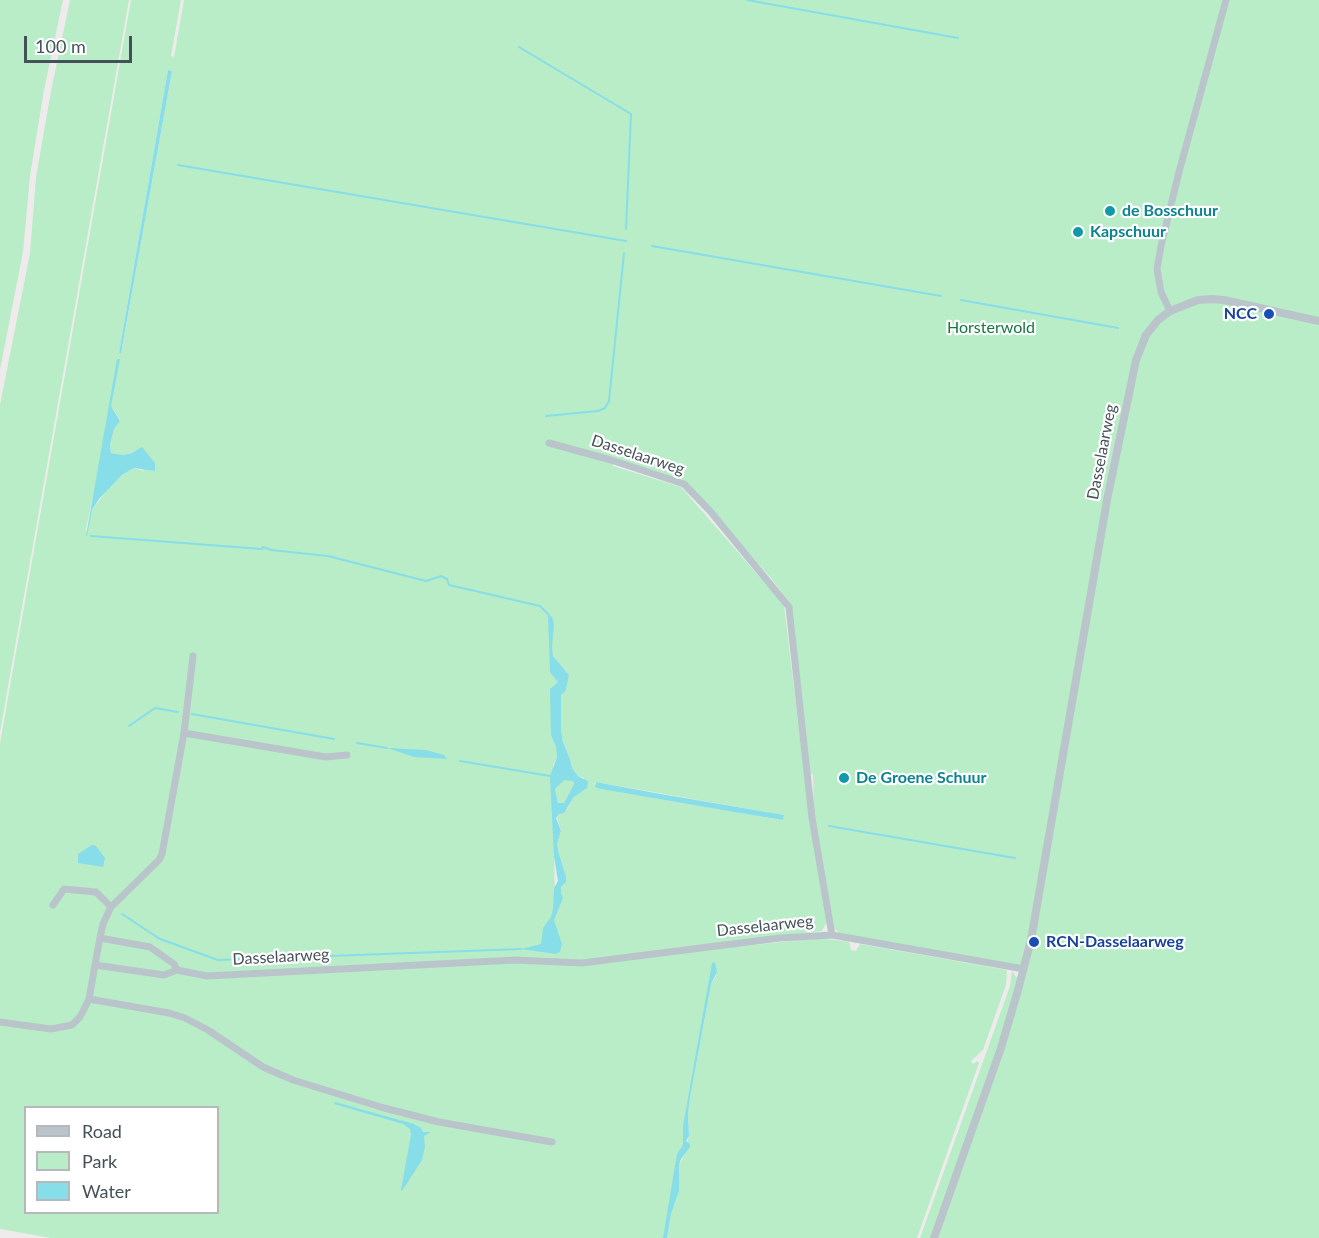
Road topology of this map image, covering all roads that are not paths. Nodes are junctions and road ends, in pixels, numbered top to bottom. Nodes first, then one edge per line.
1 (1226, 0) edge
2 (1170, 311) junction
3 (1319, 321) edge
4 (549, 443) dead end
5 (193, 656) dead end
6 (184, 733) junction
7 (347, 755) dead end
8 (53, 905) dead end
9 (111, 907) junction
10 (832, 935) junction
11 (100, 938) junction
12 (95, 965) junction
13 (1024, 969) junction
14 (177, 970) junction
15 (89, 999) junction
16 (0, 1022) edge
17 (552, 1142) dead end
18 (934, 1238) edge

1 - 2 street
2 - 3 street, Dasselaarweg
2 - 13 street, Dasselaarweg
4 - 10 street, Dasselaarweg
5 - 6 street
6 - 7 street
6 - 9 street
8 - 9 street
9 - 11 street
10 - 13 street
10 - 14 street, Dasselaarweg
11 - 12 street
11 - 14 street
12 - 14 street
12 - 15 street
13 - 18 street, Dasselaarweg
15 - 16 street
15 - 17 street

